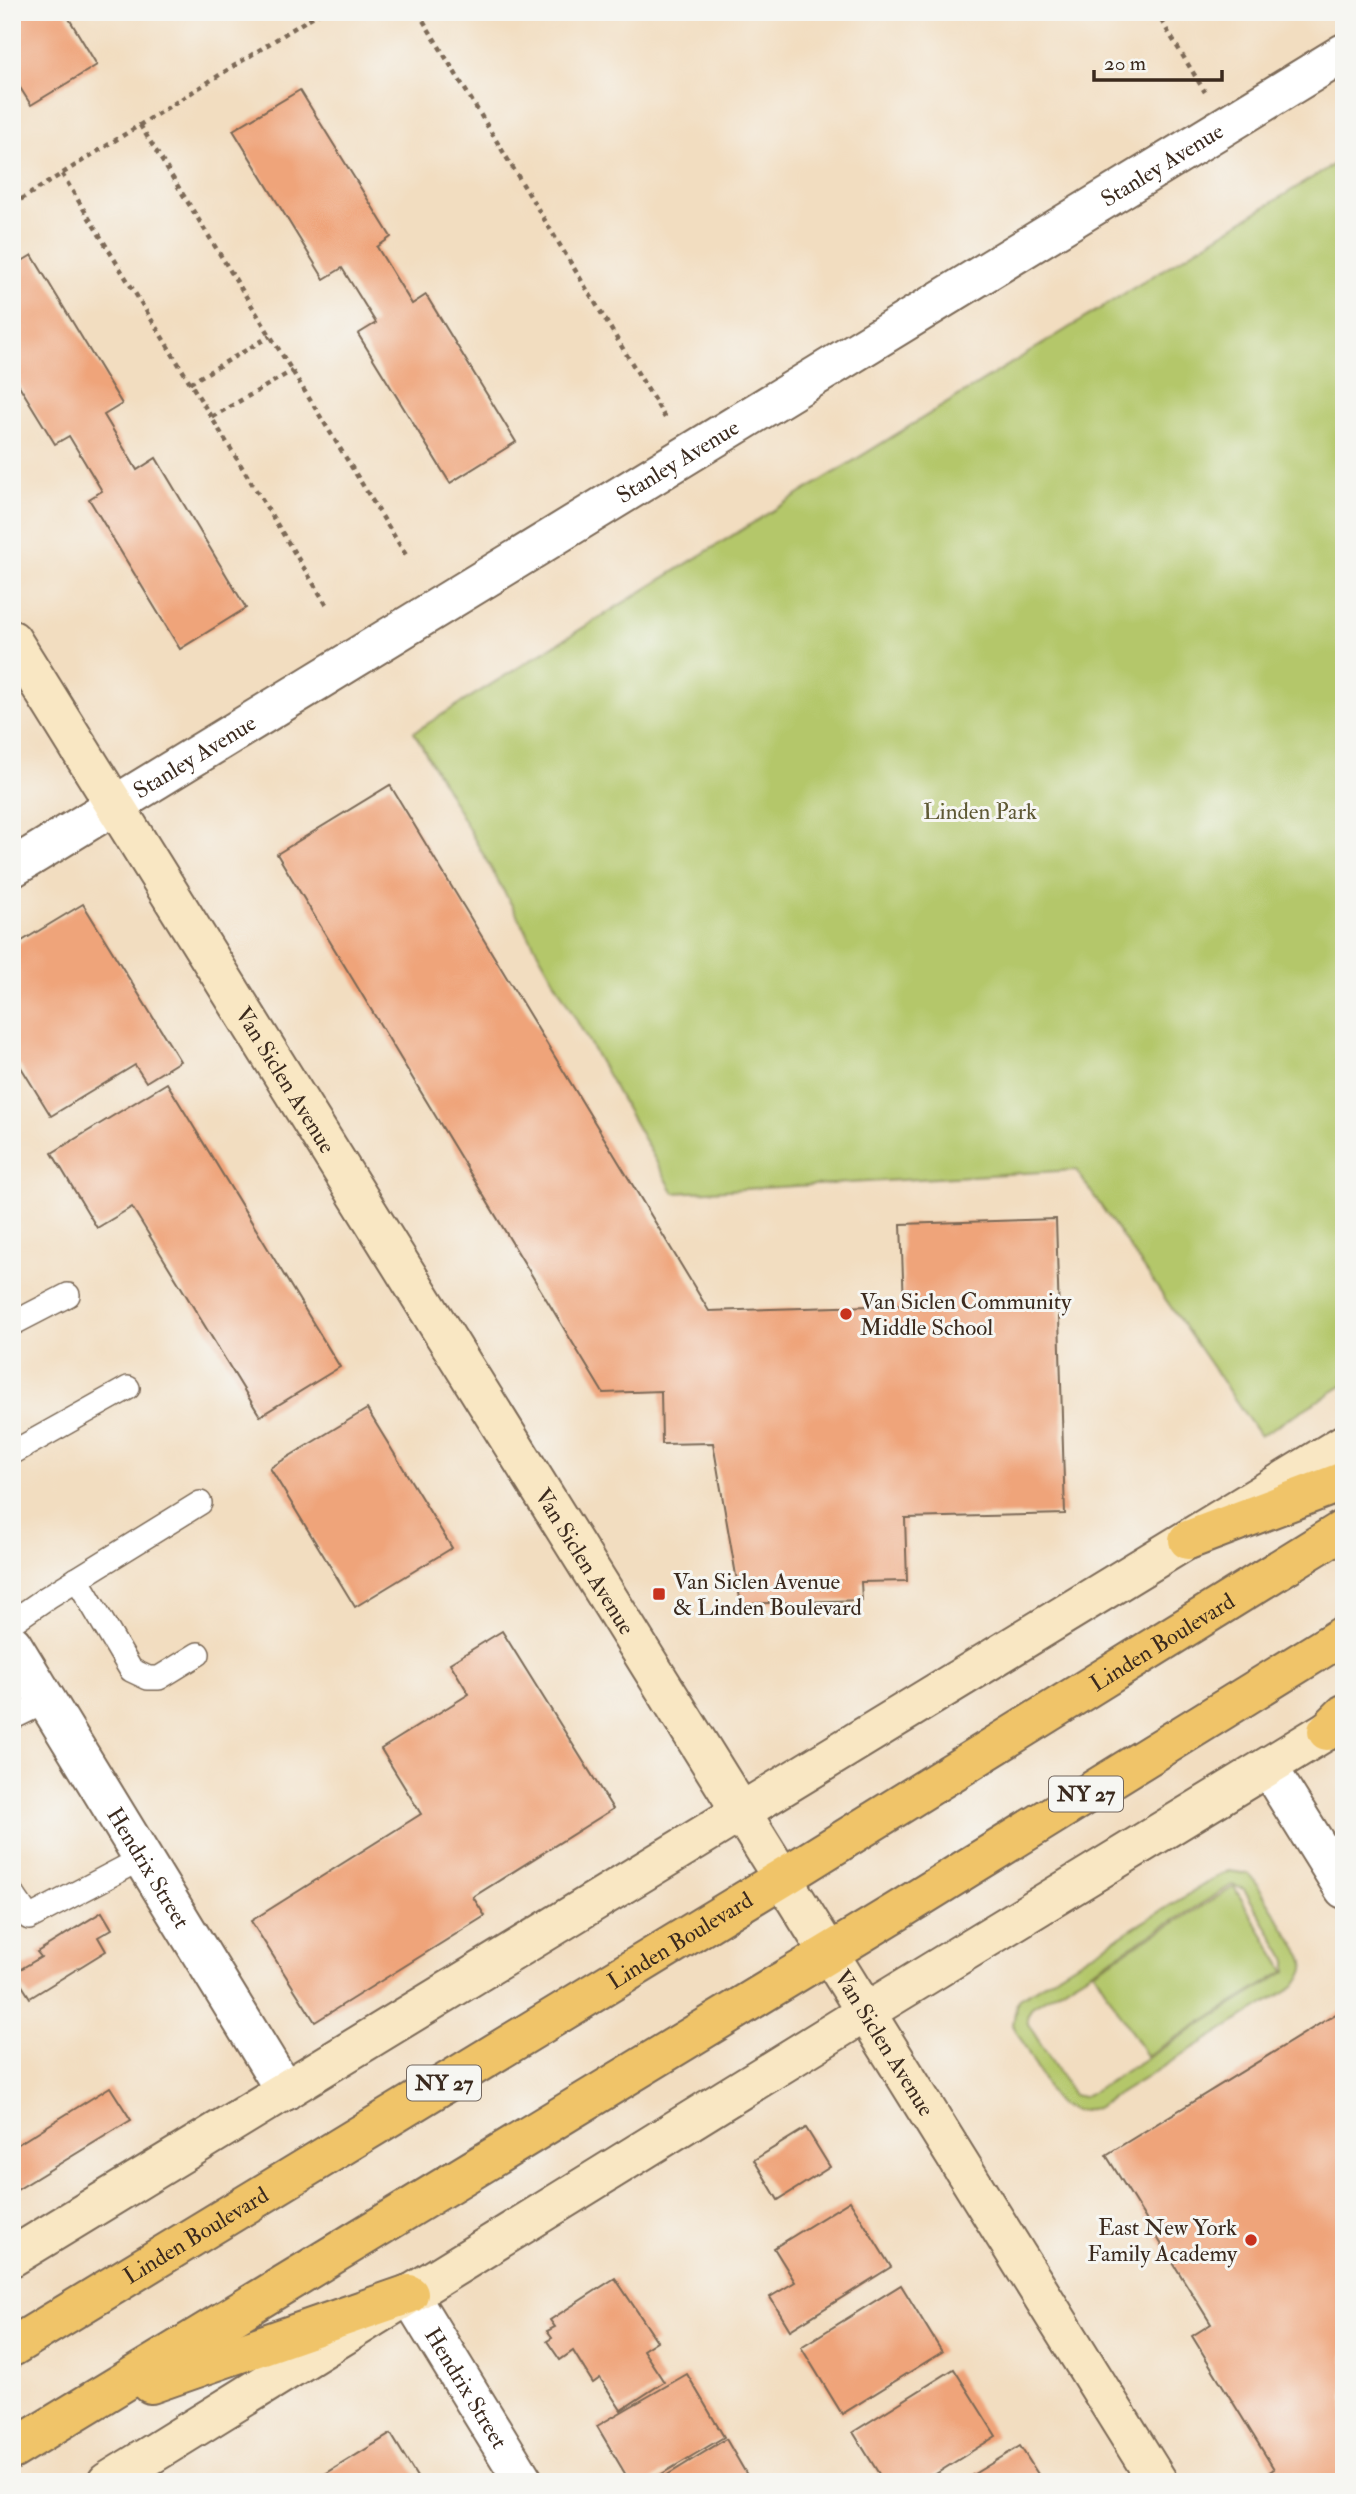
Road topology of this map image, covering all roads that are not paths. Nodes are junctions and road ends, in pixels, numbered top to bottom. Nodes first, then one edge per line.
1 (1344, 54) edge
2 (12, 639) edge
3 (114, 806) junction
4 (12, 869) edge
5 (68, 1295) dead end
6 (12, 1324) edge
7 (128, 1388) dead end
8 (1344, 1444) edge
9 (12, 1453) edge
10 (1344, 1481) edge
11 (200, 1503) dead end
12 (1344, 1529) edge
13 (1188, 1540) junction
14 (77, 1579) junction
15 (12, 1622) edge
16 (1344, 1636) edge
17 (12, 1644) edge
18 (198, 1654) dead end
19 (47, 1701) junction
20 (12, 1718) edge
21 (1338, 1722) edge
22 (1268, 1767) junction
23 (741, 1813) junction
24 (143, 1858) junction
25 (782, 1878) junction
26 (1344, 1889) edge
27 (12, 1893) edge
28 (829, 1953) junction
29 (866, 2012) junction
30 (285, 2091) junction
31 (12, 2258) edge
32 (409, 2294) junction
33 (12, 2347) edge
34 (80, 2408) junction
35 (12, 2450) edge
36 (107, 2482) edge
37 (524, 2482) edge
38 (1158, 2482) edge

1 - 3 street, Stanley Avenue
2 - 3 street, Van Siclen Avenue
3 - 4 street, Stanley Avenue
3 - 23 street, Van Siclen Avenue
5 - 6 lane
7 - 9 lane
8 - 13 street
10 - 13 highway
11 - 14 lane
12 - 25 highway, Linden Boulevard / NY 27
13 - 23 street
14 - 15 lane
14 - 18 lane
16 - 28 highway, NY 27
17 - 19 street, Hendrix Street
19 - 20 lane
19 - 24 street, Hendrix Street
21 - 22 street
22 - 26 street
22 - 29 street
23 - 25 street, Van Siclen Avenue
23 - 30 street
24 - 27 lane
24 - 30 street, Hendrix Street
25 - 28 street, Van Siclen Avenue
25 - 33 highway, Linden Boulevard / NY 27
28 - 29 street, Van Siclen Avenue
28 - 34 highway, NY 27
29 - 32 street
29 - 38 street, Van Siclen Avenue
30 - 31 street
32 - 34 highway
32 - 36 street
32 - 37 street, Hendrix Street
34 - 35 highway, NY 27

